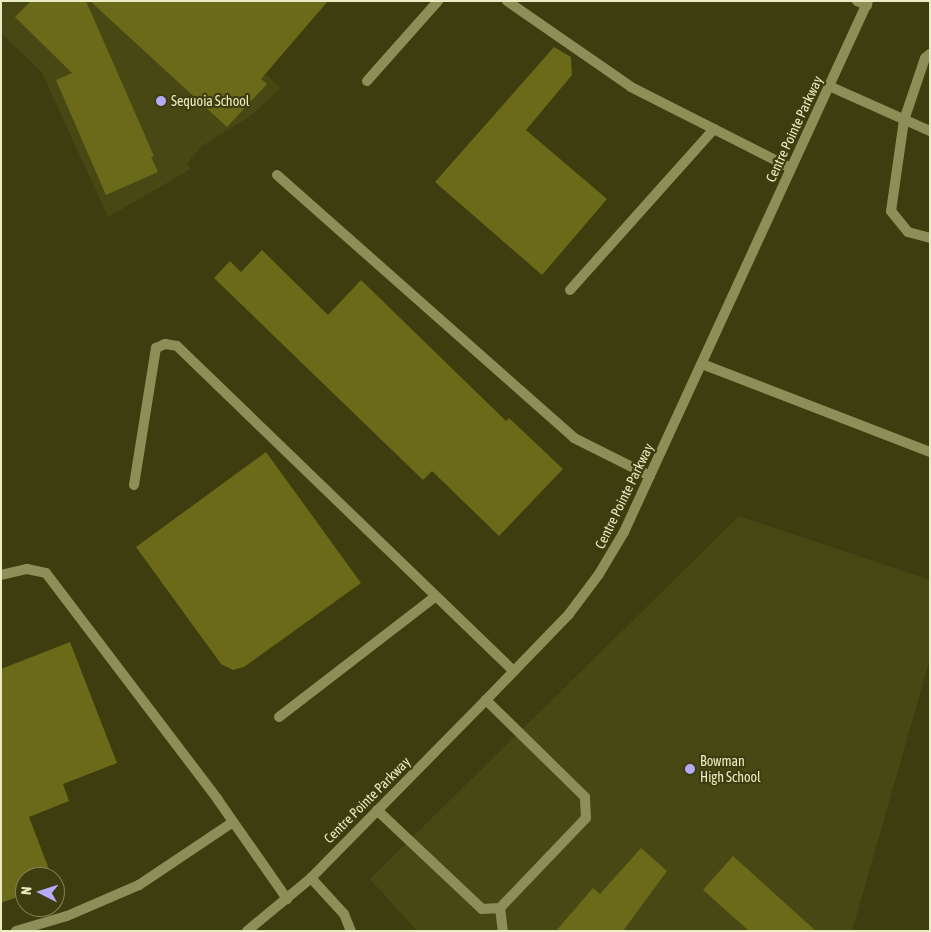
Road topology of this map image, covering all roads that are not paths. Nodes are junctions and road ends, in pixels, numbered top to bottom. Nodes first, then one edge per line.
1 (438, 1) edge
2 (507, 1) edge
3 (864, 3) edge
4 (930, 54) edge
5 (367, 81) dead end
6 (829, 86) junction
7 (904, 120) junction
8 (714, 129) junction
9 (930, 132) edge
10 (791, 168) junction
11 (277, 175) dead end
12 (930, 238) edge
13 (570, 290) dead end
14 (702, 364) junction
15 (930, 452) edge
16 (650, 476) junction
17 (134, 485) dead end
18 (1, 575) edge
19 (435, 597) junction
20 (514, 672) junction
21 (486, 700) junction
22 (280, 717) dead end
23 (377, 810) junction
24 (233, 822) junction
25 (310, 878) junction
26 (287, 899) junction
27 (500, 908) junction
28 (16, 931) edge
29 (247, 931) edge
30 (351, 931) edge
31 (503, 931) edge

1 - 5 street
2 - 8 street
3 - 6 street, Centre Pointe Parkway
4 - 7 street
6 - 7 street
6 - 10 street, Centre Pointe Parkway
7 - 9 street
7 - 12 street
8 - 10 street
8 - 13 street
10 - 14 street, Centre Pointe Parkway
11 - 16 street
14 - 15 street
14 - 16 street, Centre Pointe Parkway
16 - 20 street, Centre Pointe Parkway
17 - 19 street
18 - 24 street
19 - 20 street
19 - 22 street
20 - 21 street, Centre Pointe Parkway
21 - 23 street, Centre Pointe Parkway
21 - 27 street
23 - 25 street, Centre Pointe Parkway
23 - 27 street
24 - 26 street
24 - 28 street
25 - 26 street, Centre Pointe Parkway
25 - 30 street
26 - 29 street, Centre Pointe Parkway
27 - 31 street

